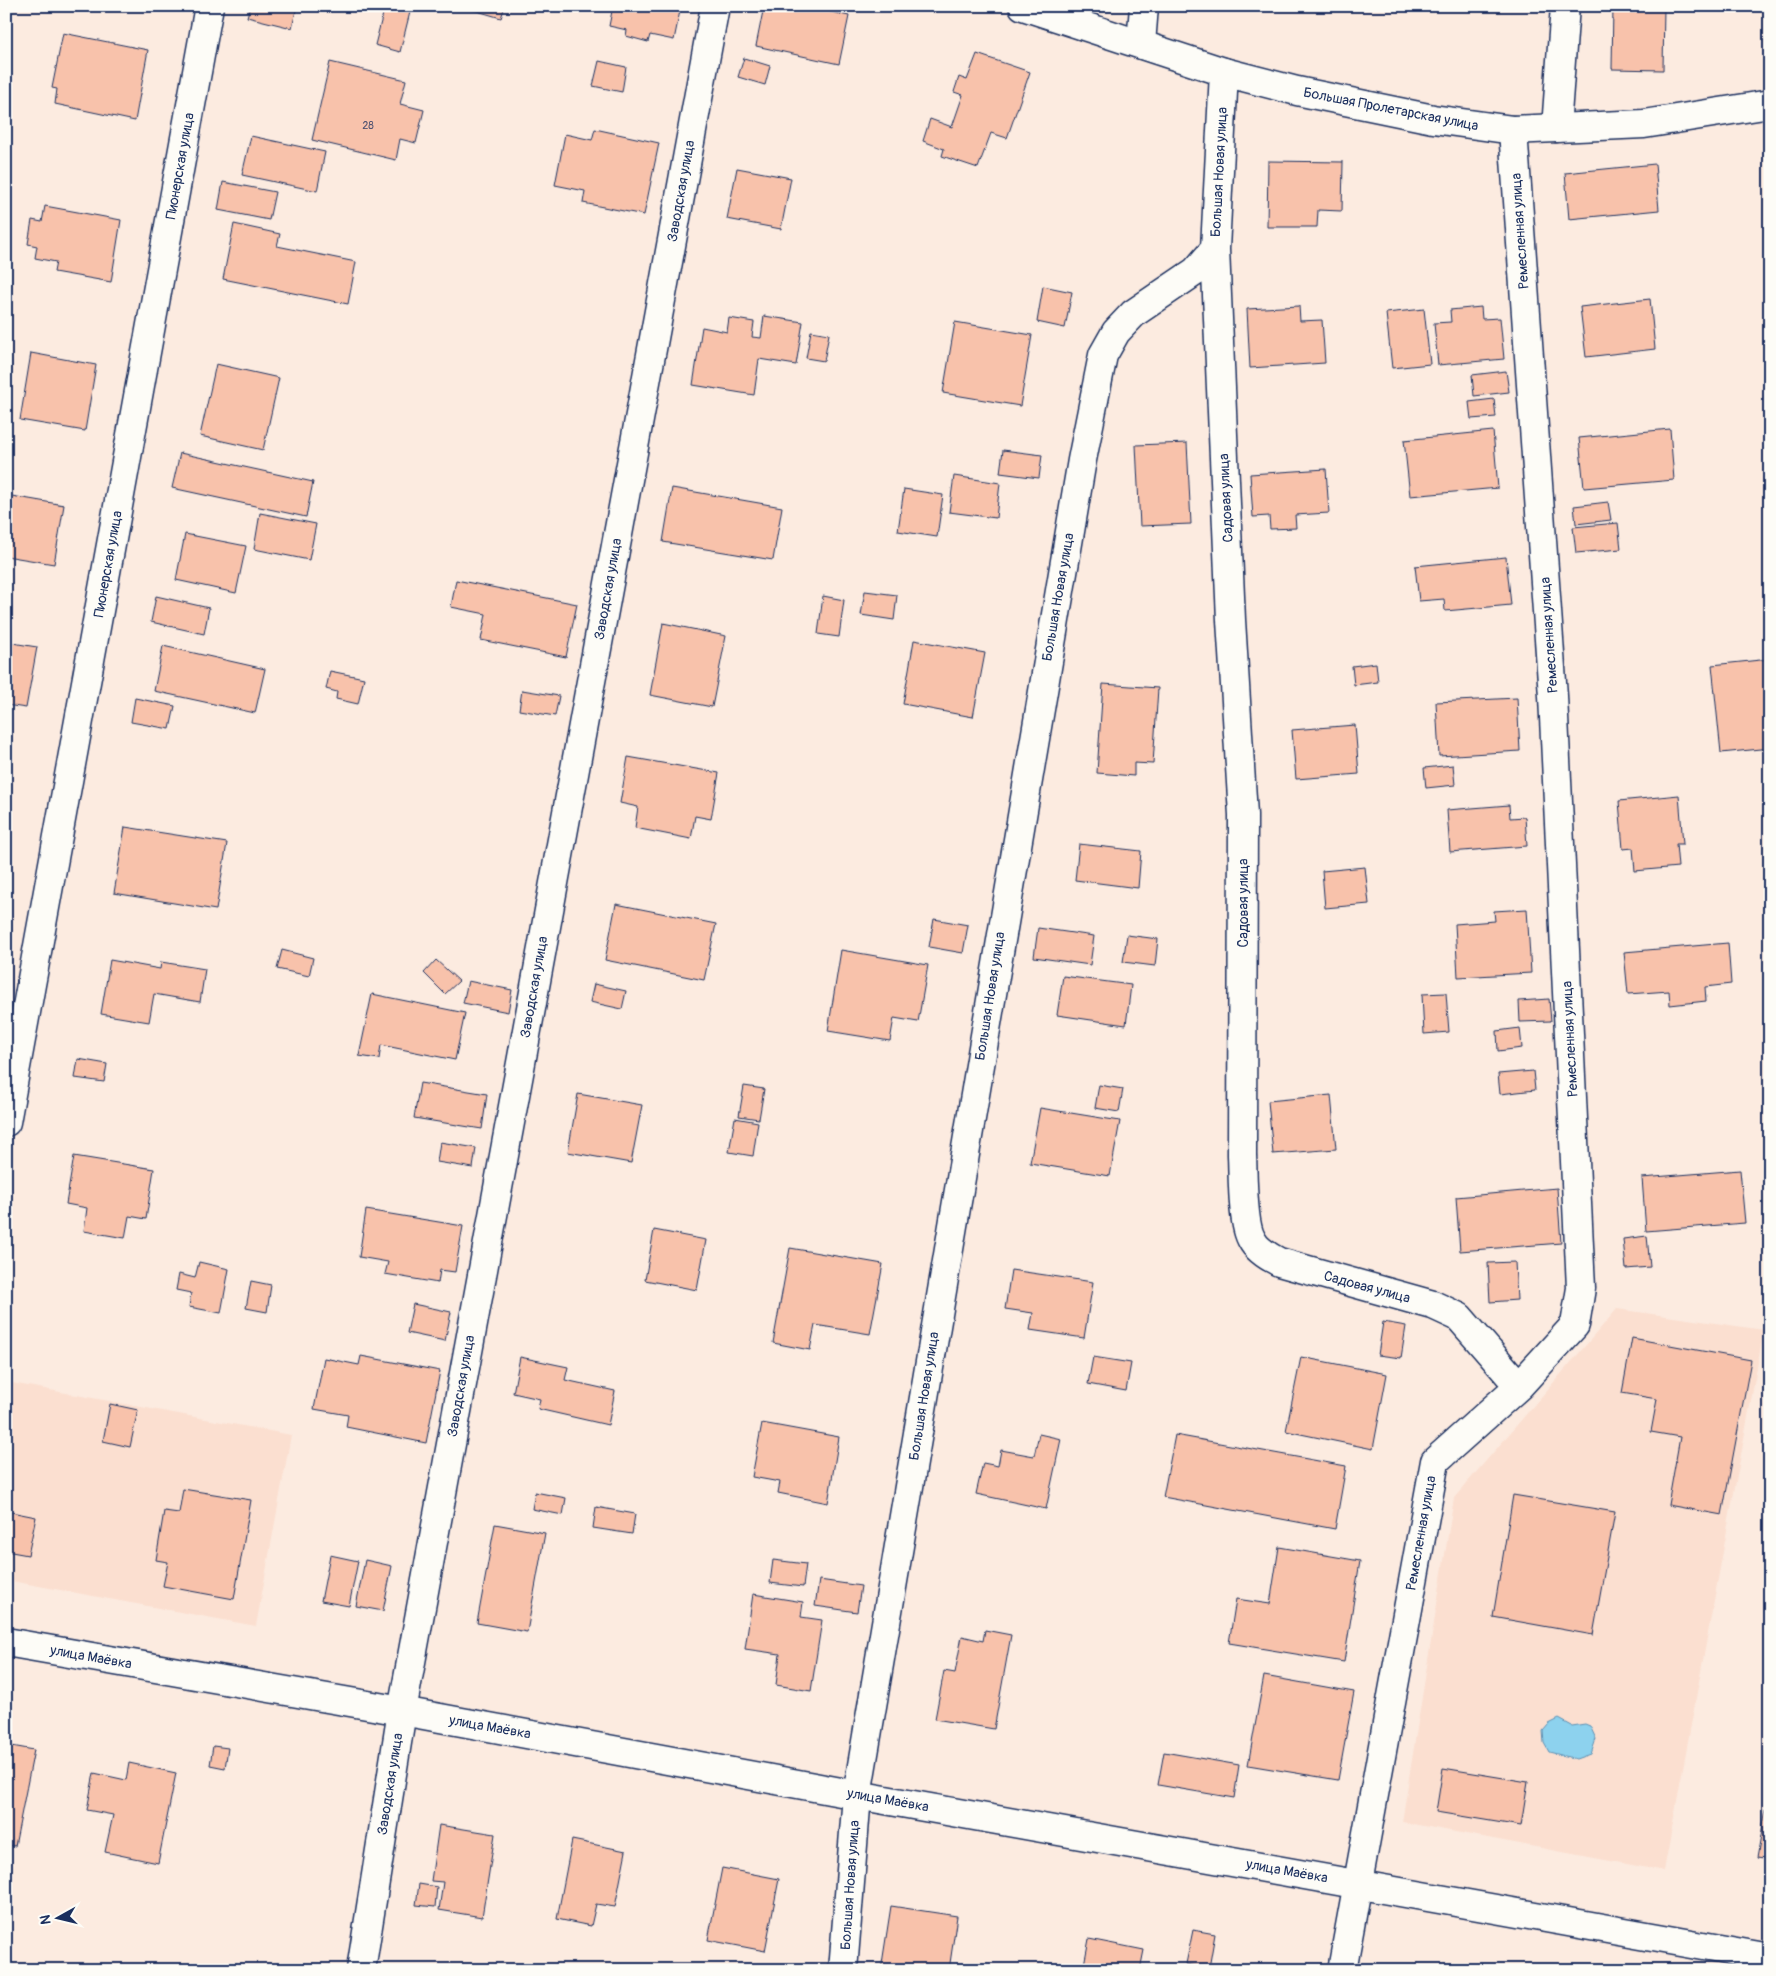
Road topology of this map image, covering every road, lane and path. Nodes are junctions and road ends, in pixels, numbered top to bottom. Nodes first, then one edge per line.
1 (209, 6) edge
2 (715, 6) edge
3 (1023, 6) edge
4 (1144, 6) edge
5 (1565, 6) edge
6 (1141, 44) junction
7 (1224, 72) junction
8 (1770, 104) edge
9 (1556, 128) junction
10 (1512, 130) junction
11 (1214, 250) junction
12 (6, 1122) edge
13 (1519, 1386) junction
14 (6, 1642) edge
15 (402, 1711) junction
16 (857, 1795) junction
17 (1357, 1883) junction
18 (1770, 1958) edge
19 (361, 1970) edge
20 (843, 1970) edge
21 (1342, 1970) edge

1 - 12 street, Пионерская улица
2 - 15 street, Заводская улица
3 - 6 street, Большая Пролетарская улица
4 - 6 street
5 - 9 street
6 - 7 street, Большая Пролетарская улица
7 - 10 street, Большая Пролетарская улица
7 - 11 street, Большая Новая улица
8 - 9 street, Большая Пролетарская улица
9 - 10 street, Большая Пролетарская улица
10 - 13 street, Ремесленная улица
11 - 13 street, Садовая улица
11 - 16 street, Большая Новая улица
13 - 17 street, Ремесленная улица
14 - 15 street, улица Маёвка
15 - 16 street, улица Маёвка
15 - 19 street, Заводская улица
16 - 17 street, улица Маёвка
16 - 20 street, Большая Новая улица
17 - 18 street, улица Маёвка
17 - 21 street, Ремесленная улица

